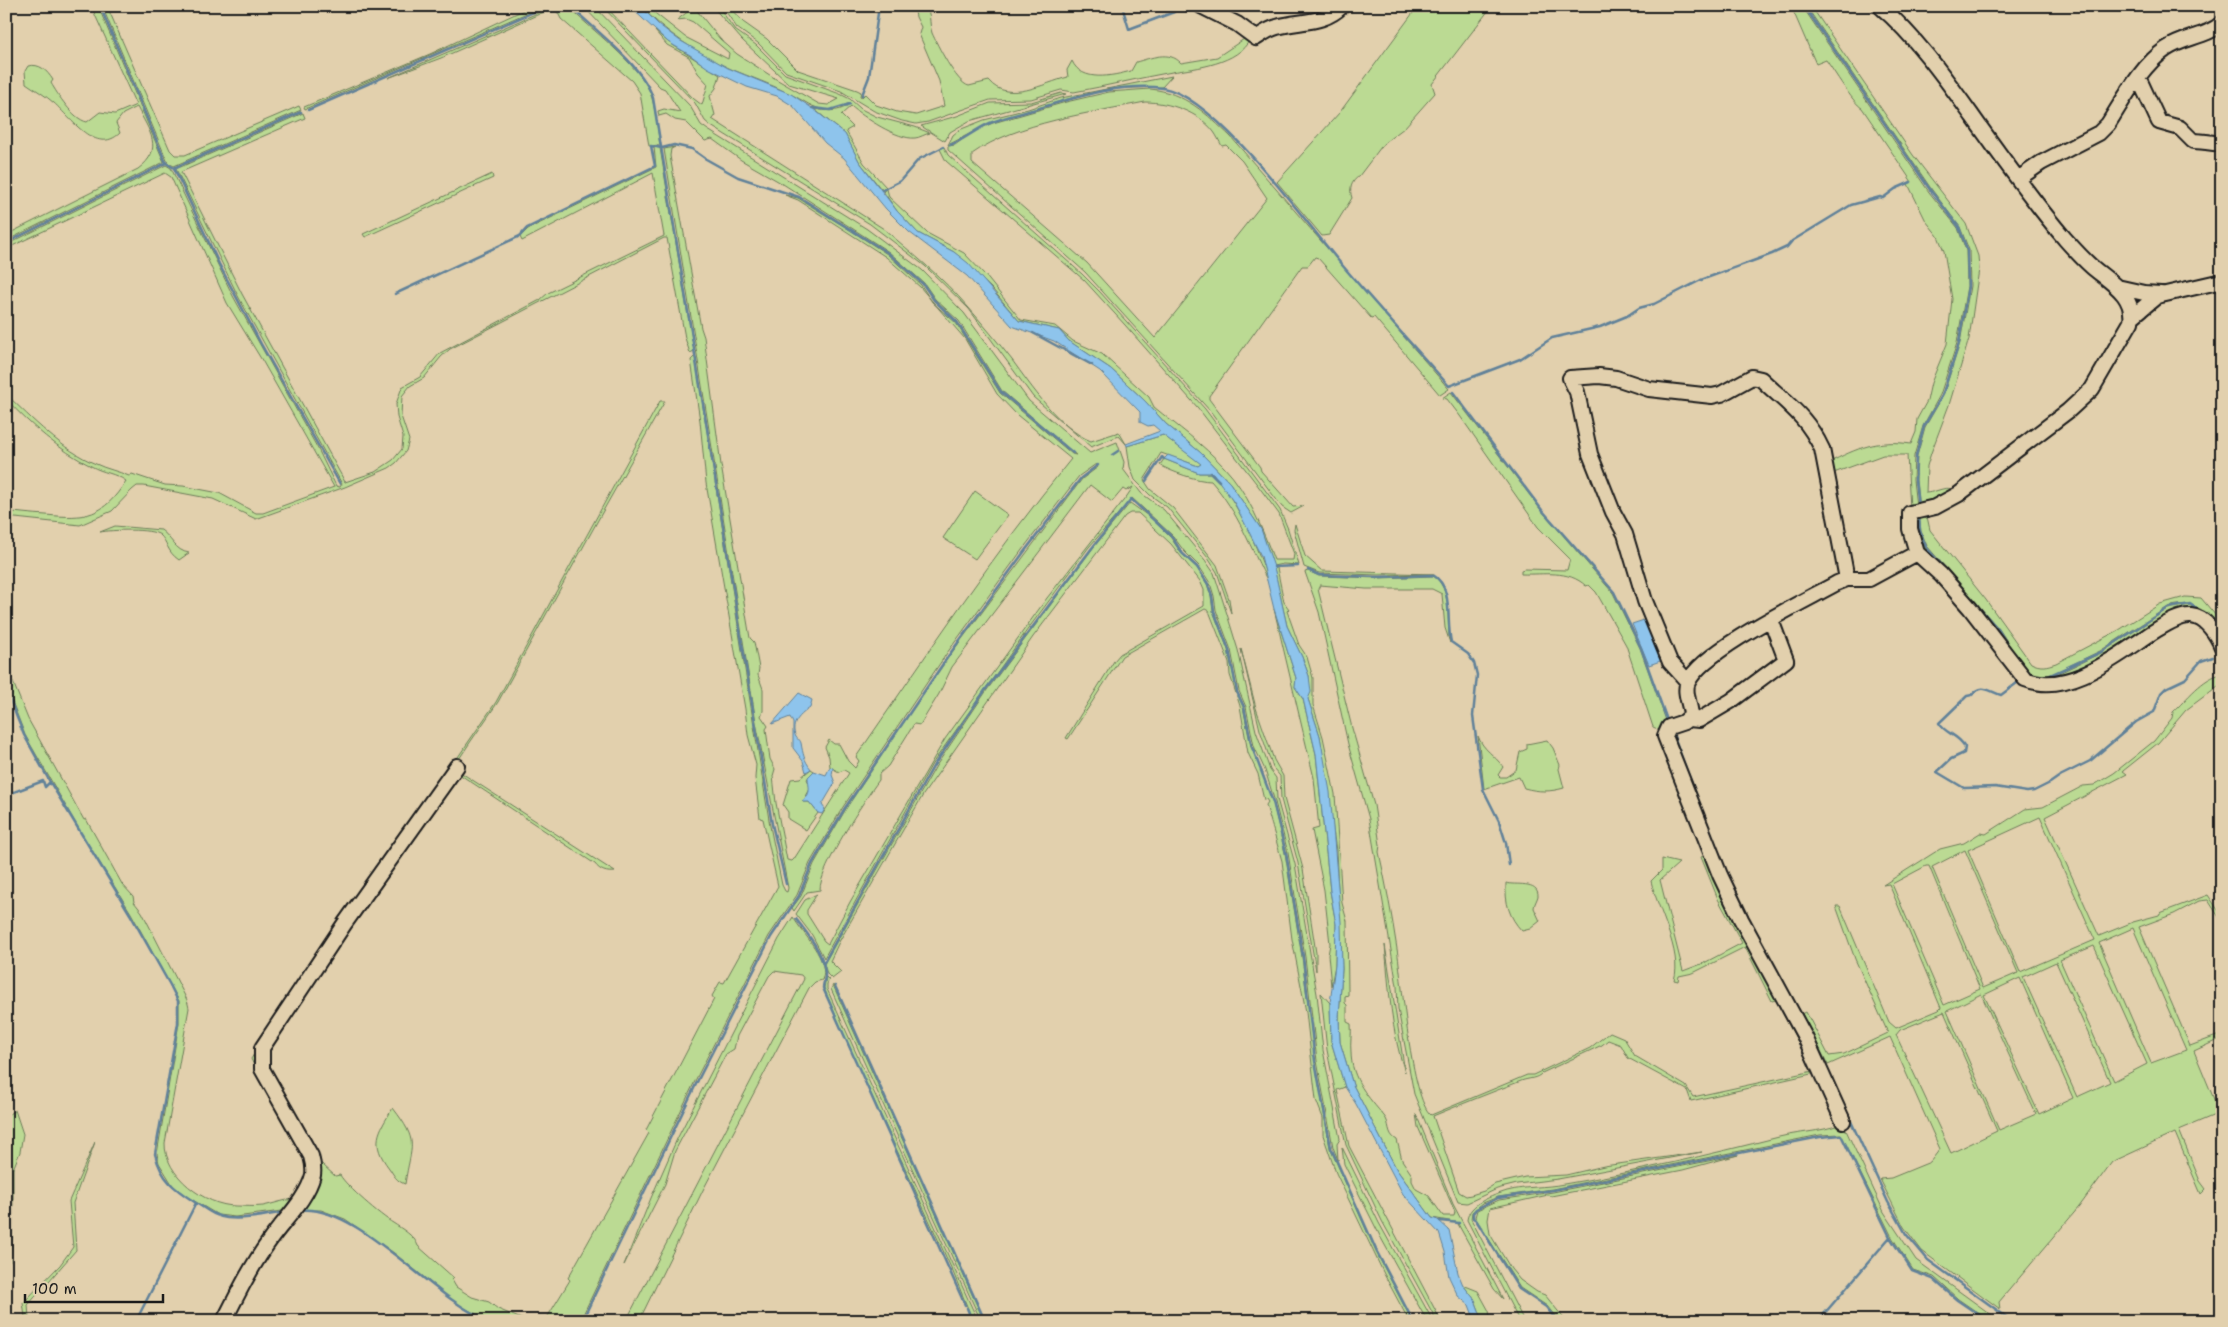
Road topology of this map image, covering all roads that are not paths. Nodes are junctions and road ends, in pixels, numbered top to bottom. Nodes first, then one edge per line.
1 (1200, 6) edge
2 (1342, 6) edge
3 (1880, 6) edge
4 (2222, 23) edge
5 (2138, 79) junction
6 (2222, 144) edge
7 (2018, 179) junction
8 (2222, 281) edge
9 (2117, 287) junction
10 (2167, 294) junction
11 (2132, 316) junction
12 (1917, 553) junction
13 (1847, 579) junction
14 (1772, 620) junction
15 (2222, 647) edge
16 (1688, 682) junction
17 (1689, 719) junction
18 (457, 766) dead end
19 (1843, 1121) dead end
20 (224, 1321) edge

1 - 2 street
3 - 7 street
4 - 5 street
5 - 6 street
5 - 7 street
7 - 9 street
8 - 10 street
9 - 10 street
9 - 11 street
10 - 11 street
11 - 12 street
12 - 13 street
12 - 15 street
13 - 14 street
13 - 16 street
14 - 16 street
14 - 17 street
16 - 17 street
17 - 19 street
18 - 20 street

